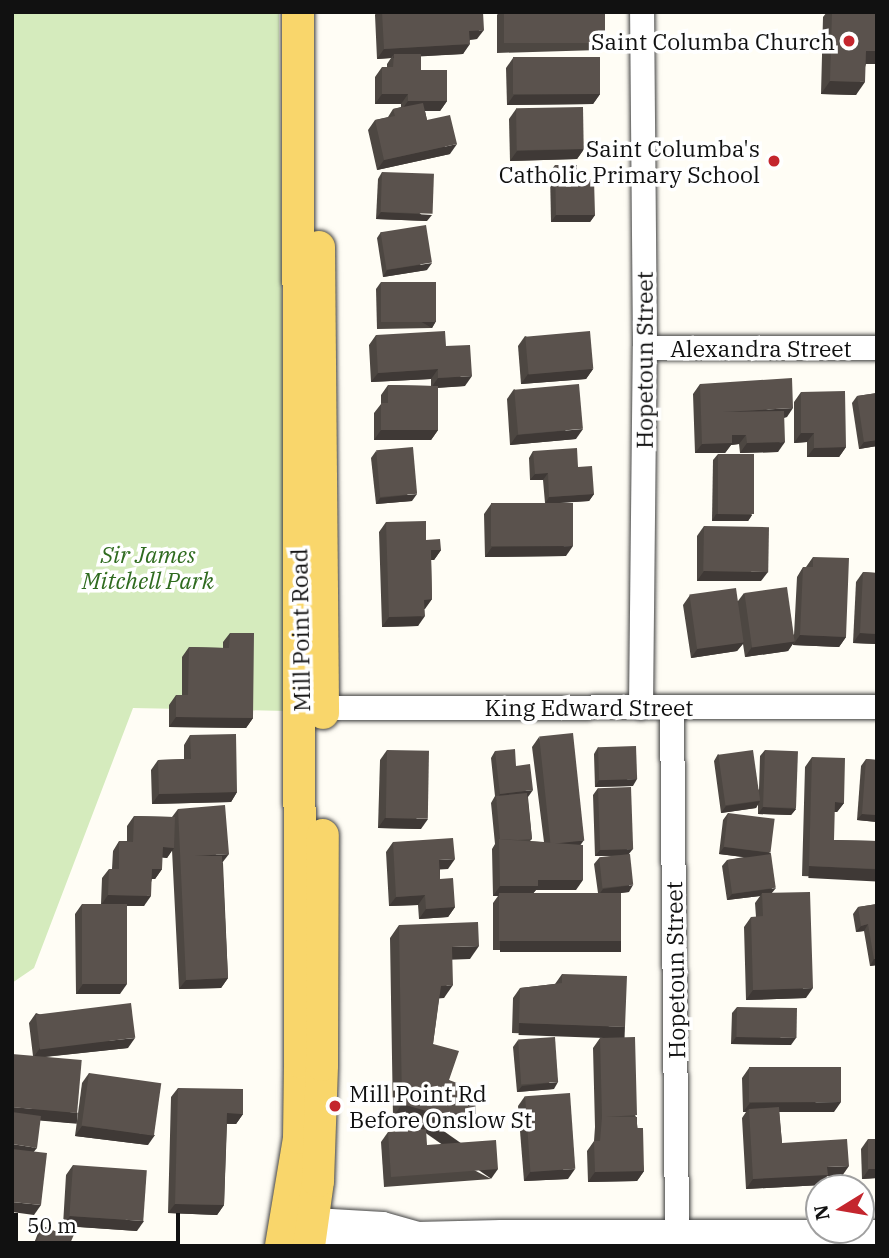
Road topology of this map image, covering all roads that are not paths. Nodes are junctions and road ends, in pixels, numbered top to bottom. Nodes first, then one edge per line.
1 (298, 12) edge
2 (317, 12) edge
3 (642, 12) edge
4 (645, 348) junction
5 (877, 348) edge
6 (672, 707) junction
7 (877, 707) edge
8 (312, 708) junction
9 (641, 708) junction
10 (677, 1232) junction
11 (877, 1232) edge
12 (297, 1236) edge

1 - 8 main road, Mill Point Road
2 - 8 main road, Mill Point Road
3 - 4 street, Hopetoun Street
4 - 5 street, Alexandra Street
4 - 9 street, Hopetoun Street
6 - 7 street, King Edward Street
6 - 9 street, King Edward Street
6 - 10 street, Hopetoun Street
8 - 9 street, King Edward Street
8 - 12 main road, Mill Point Road
10 - 11 street
10 - 12 street

